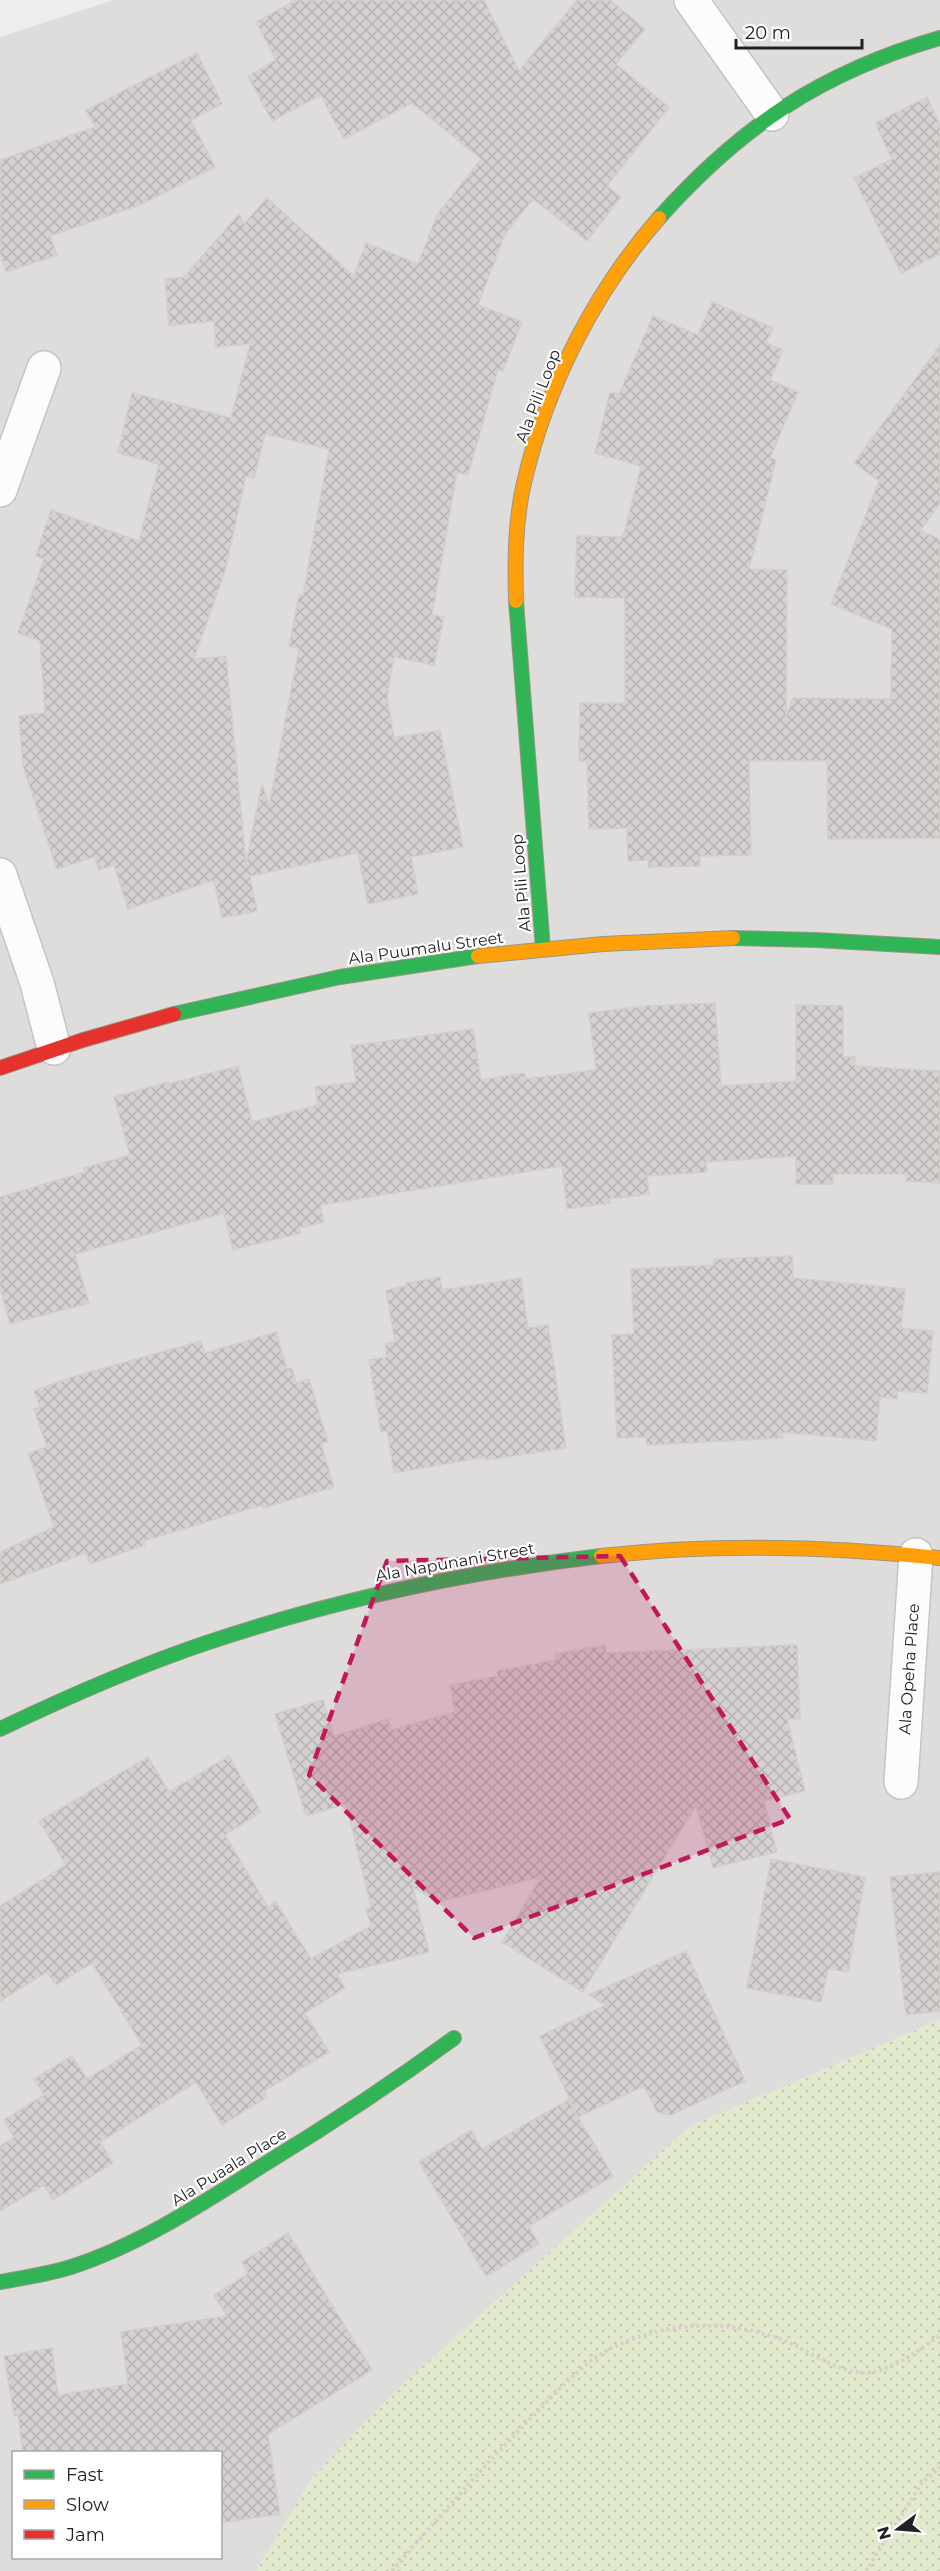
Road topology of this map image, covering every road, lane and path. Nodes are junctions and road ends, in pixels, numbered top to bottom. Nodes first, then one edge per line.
1 (691, 0) edge
2 (940, 38) edge
3 (772, 114) junction
4 (44, 368) dead end
5 (0, 490) edge
6 (0, 875) edge
7 (940, 947) edge
8 (543, 949) junction
9 (54, 1048) junction
10 (0, 1068) edge
11 (928, 1556) edge
12 (0, 1730) edge
13 (902, 1782) dead end
14 (454, 2038) dead end
15 (0, 2282) edge
16 (940, 2335) edge
17 (940, 2467) edge
18 (392, 2571) edge
19 (867, 2571) edge

1 - 3 street
2 - 3 street, Ala Pili Loop
3 - 8 street, Ala Pili Loop
4 - 5 street
6 - 9 street
7 - 8 street, Ala Puumalu Street
8 - 9 street, Ala Puumalu Street
9 - 10 street, Ala Puumalu Street
11 - 12 street, Ala Napunani Street
11 - 13 street, Ala Opeha Place
14 - 15 street, Ala Puaala Place
16 - 18 path
17 - 19 path

